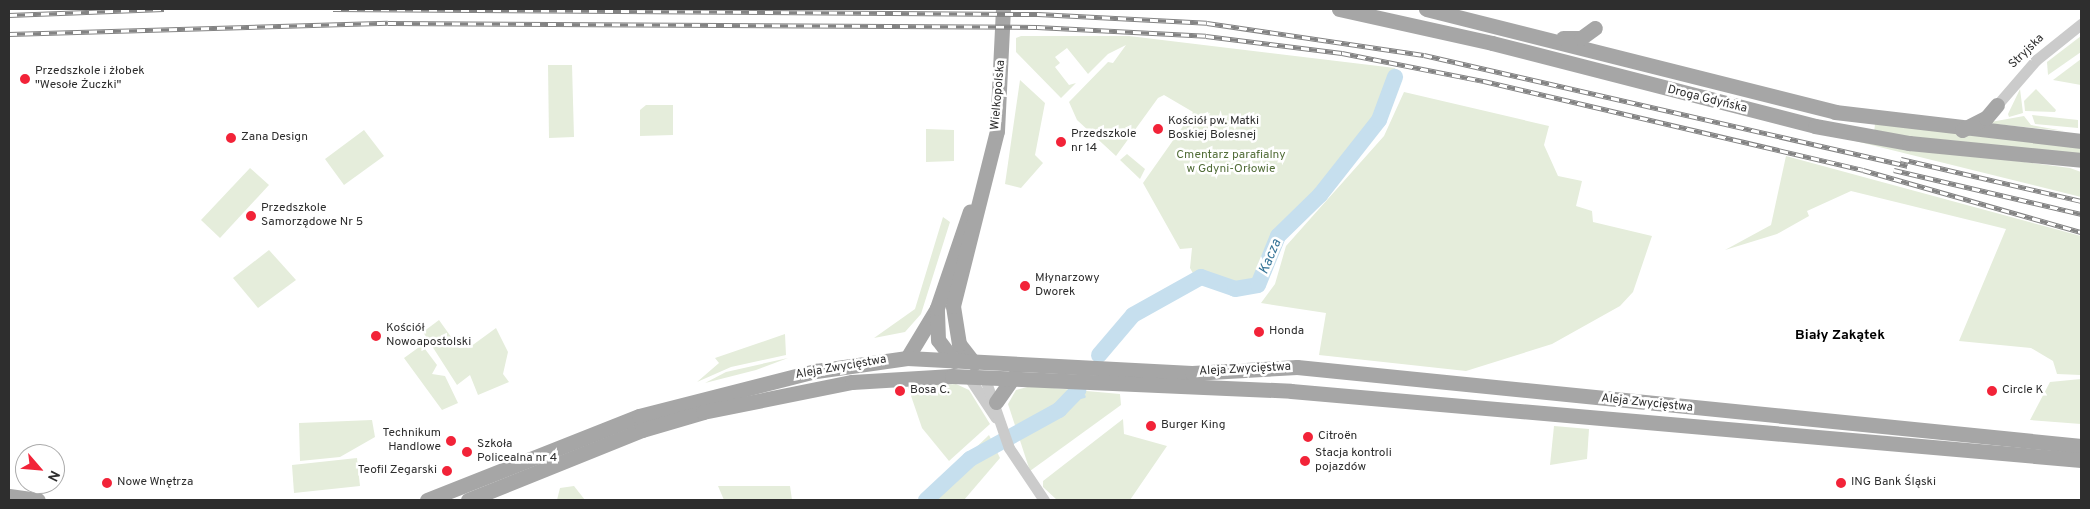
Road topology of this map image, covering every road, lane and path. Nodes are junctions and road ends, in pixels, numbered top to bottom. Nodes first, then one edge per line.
1 (1003, 9) edge
2 (1340, 9) edge
3 (1426, 9) edge
4 (2081, 24) edge
5 (1595, 28) dead end
6 (1545, 39) junction
7 (1997, 105) joint
8 (1960, 130) junction
9 (2081, 142) edge
10 (2081, 160) edge
11 (984, 180) junction
12 (937, 308) junction
13 (959, 344) junction
14 (951, 357) junction
15 (907, 358) junction
16 (970, 358) junction
17 (935, 376) junction
18 (968, 376) junction
19 (984, 376) junction
20 (1014, 376) junction
21 (1453, 384) junction
22 (996, 402) junction
23 (1451, 404) junction
24 (1002, 427) junction
25 (2081, 446) edge
26 (2081, 460) edge
27 (9, 496) edge
28 (38, 500) edge
29 (427, 500) edge
30 (468, 500) edge
31 (1044, 500) edge

1 - 11 main road, Wielkopolska
2 - 10 main road, Droga Gdyńska
3 - 6 main road, Droga Gdyńska
4 - 7 street, Stryjska
5 - 6 main road
6 - 8 main road, Droga Gdyńska
7 - 8 main road
8 - 9 main road, Droga Gdyńska
11 - 12 main road, Wielkopolska
11 - 13 main road, Wielkopolska
12 - 14 main road, Wielkopolska
12 - 15 main road, Wielkopolska
13 - 14 main road
13 - 16 main road, Wielkopolska
14 - 15 main road, Aleja Zwycięstwa
14 - 16 main road, Aleja Zwycięstwa
14 - 17 main road
14 - 18 main road, Wielkopolska
15 - 29 main road, Aleja Zwycięstwa
16 - 18 main road
16 - 19 main road, Wielkopolska
16 - 21 main road, Aleja Zwycięstwa
17 - 18 main road, Aleja Zwycięstwa
17 - 30 main road, Aleja Zwycięstwa
18 - 19 main road, Aleja Zwycięstwa
18 - 24 street
19 - 20 main road, Aleja Zwycięstwa
19 - 22 street
20 - 22 main road
20 - 23 main road, Aleja Zwycięstwa
21 - 23 main road
21 - 25 main road, Aleja Zwycięstwa
22 - 24 street
23 - 26 main road, Aleja Zwycięstwa
24 - 31 street
27 - 28 main road

